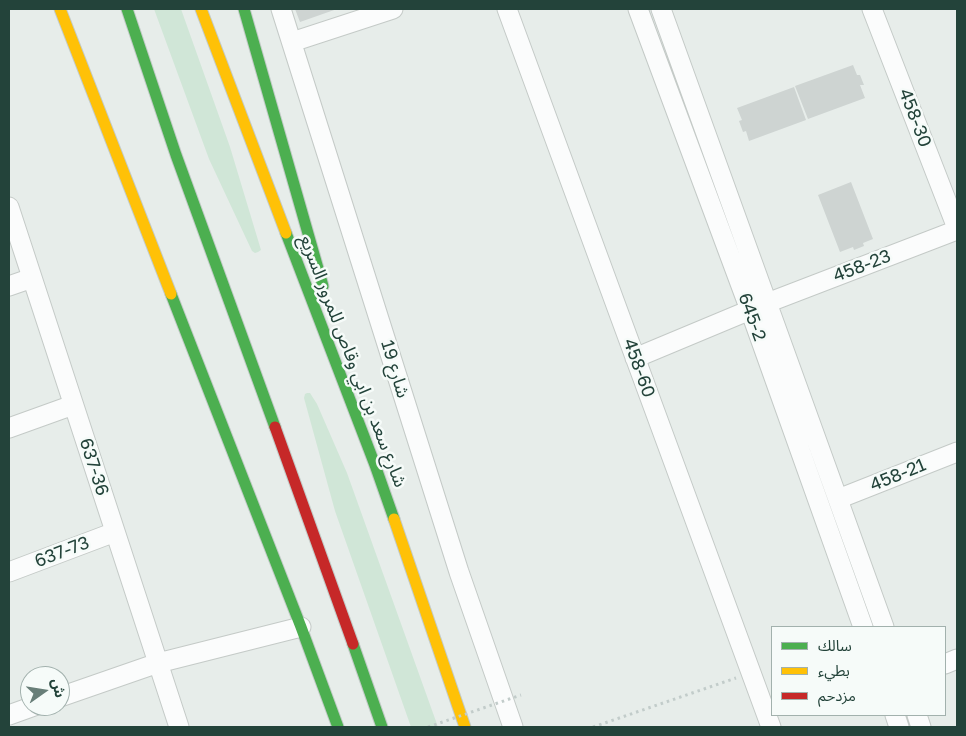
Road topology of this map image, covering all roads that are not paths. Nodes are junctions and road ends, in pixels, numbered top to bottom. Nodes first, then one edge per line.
1 (60, 9) edge
2 (127, 9) edge
3 (201, 9) edge
4 (244, 9) edge
5 (281, 9) edge
6 (393, 9) edge
7 (507, 9) edge
8 (638, 9) edge
9 (661, 9) edge
10 (872, 9) edge
11 (292, 42) junction
12 (132, 58) dead end
13 (176, 155) junction
14 (9, 207) edge
15 (957, 229) edge
16 (32, 278) junction
17 (9, 286) edge
18 (326, 296) dead end
19 (767, 303) junction
20 (750, 310) junction
21 (337, 334) dead end
22 (635, 358) junction
23 (73, 405) junction
24 (9, 428) edge
25 (957, 452) edge
26 (375, 465) junction
27 (838, 499) junction
28 (115, 532) junction
29 (861, 565) junction
30 (9, 572) edge
31 (842, 572) junction
32 (301, 626) junction
33 (862, 626) edge
34 (884, 626) edge
35 (158, 663) junction
36 (70, 694) edge
37 (178, 727) edge
38 (338, 727) edge
39 (382, 727) edge
40 (465, 727) edge
41 (513, 727) edge
42 (771, 727) edge

1 - 32 main road
2 - 13 main road
3 - 26 main road, شارع سعد بن ابي وقاص للمرور السريع
4 - 18 main road
5 - 11 street, شارع 19
6 - 11 street
7 - 22 street, 458-60
8 - 20 street, 645-2
9 - 19 street, 645-2
10 - 15 street, 458-30
11 - 41 street, شارع 19
12 - 13 main road
13 - 39 main road
14 - 16 street, 637-36
15 - 19 street, 458-23
16 - 17 street
16 - 23 street, 637-36
19 - 27 street, 645-2
20 - 22 street
20 - 31 street, 645-2
21 - 26 main road
22 - 42 street, 458-60
23 - 24 street
23 - 28 street, 637-36
25 - 27 street, 458-21
26 - 40 main road, شارع سعد بن ابي وقاص للمرور السريع
27 - 29 street, 645-2
28 - 30 street, 637-73
28 - 35 street, 637-36
29 - 31 street
29 - 34 street, 645-2
31 - 33 street, 645-2
32 - 35 street
32 - 38 main road
35 - 36 street
35 - 37 street, 637-36

